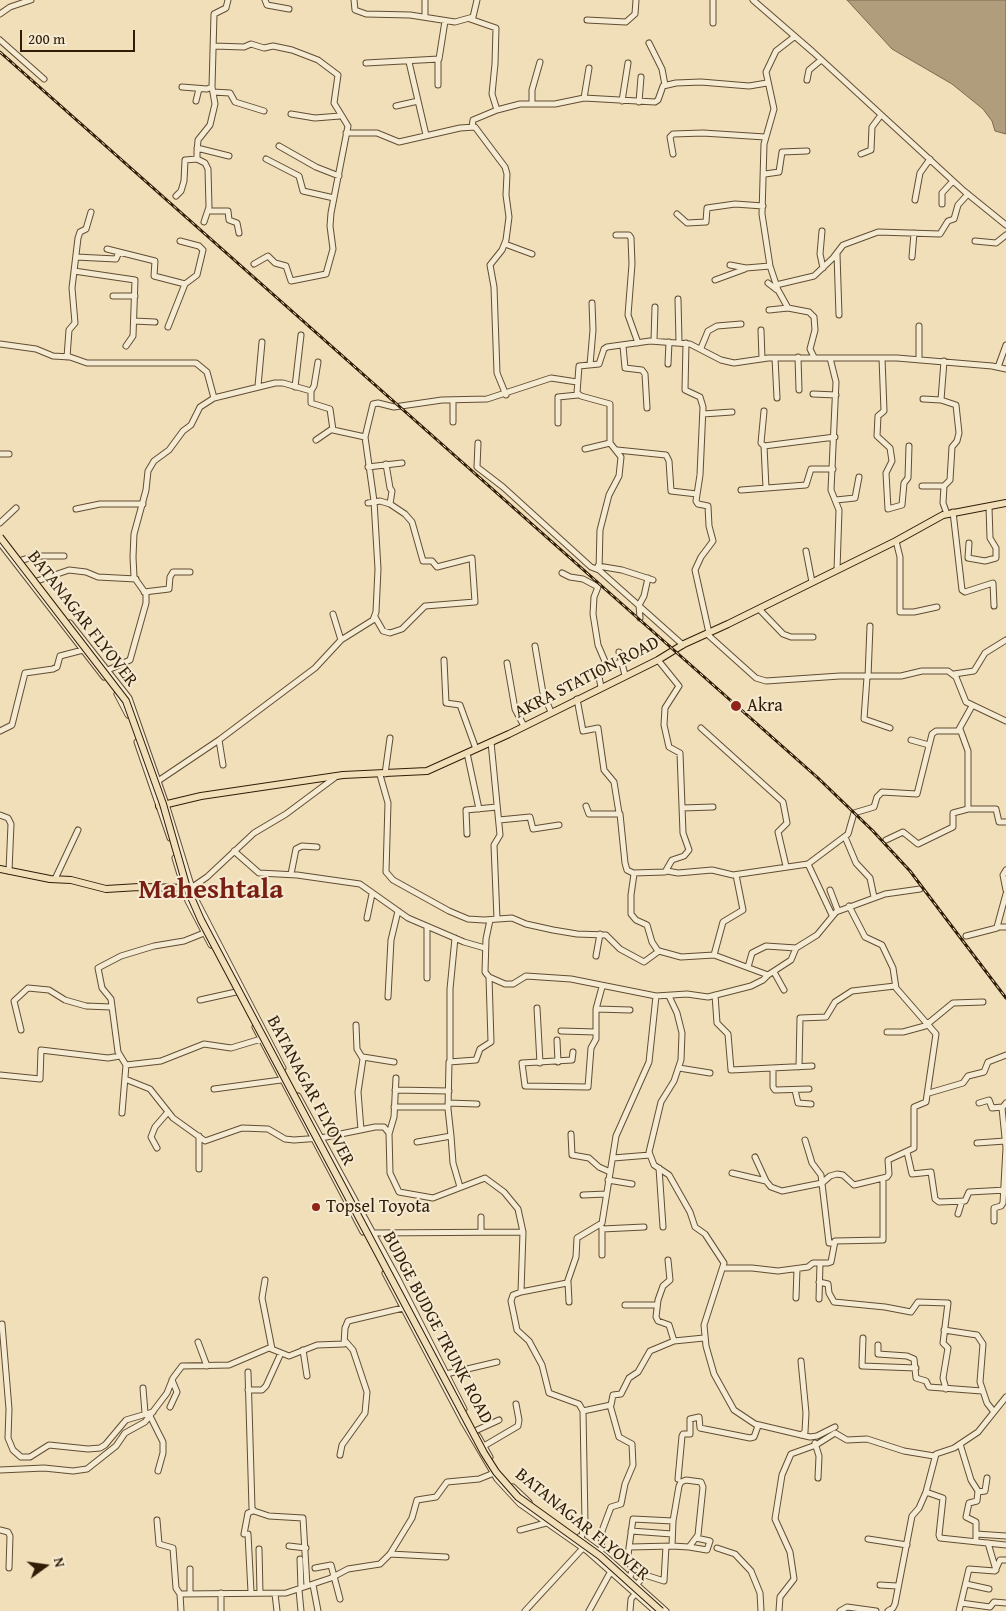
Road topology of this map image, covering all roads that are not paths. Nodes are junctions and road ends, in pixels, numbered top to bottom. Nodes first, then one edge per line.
1 (31, 0) edge
2 (228, 0) edge
3 (265, 0) edge
4 (354, 0) edge
5 (425, 0) edge
6 (477, 0) edge
7 (636, 0) edge
8 (713, 0) edge
9 (753, 0) edge
10 (0, 5) edge
11 (289, 9) dead end
12 (1, 13) edge
13 (425, 17) junction
14 (470, 19) junction
15 (445, 20) junction
16 (587, 20) dead end
17 (713, 23) dead end
18 (794, 36) junction
19 (0, 40) edge
20 (649, 43) dead end
21 (214, 46) junction
22 (438, 60) junction
23 (822, 60) junction
24 (409, 62) junction
25 (540, 62) dead end
26 (366, 63) dead end
27 (628, 63) dead end
28 (589, 68) dead end
29 (641, 77) dead end
30 (44, 79) dead end
31 (807, 80) dead end
32 (767, 83) junction
33 (438, 84) dead end
34 (665, 86) junction
35 (182, 87) dead end
36 (199, 88) junction
37 (212, 90) junction
38 (584, 98) junction
39 (622, 100) junction
40 (196, 101) dead end
41 (418, 101) junction
42 (639, 102) junction
43 (532, 104) junction
44 (396, 106) dead end
45 (497, 110) junction
46 (264, 111) dead end
47 (291, 114) dead end
48 (881, 115) junction
49 (340, 116) junction
50 (472, 127) junction
51 (346, 133) junction
52 (426, 135) junction
53 (765, 137) junction
54 (279, 146) dead end
55 (197, 148) junction
56 (807, 151) dead end
57 (673, 154) dead end
58 (861, 154) dead end
59 (229, 156) dead end
60 (197, 159) junction
61 (266, 159) dead end
62 (930, 159) junction
63 (765, 174) junction
64 (338, 176) junction
65 (953, 181) junction
66 (968, 194) junction
67 (176, 196) dead end
68 (334, 198) junction
69 (915, 200) dead end
70 (942, 204) dead end
71 (763, 206) junction
72 (209, 210) junction
73 (91, 212) dead end
74 (677, 214) dead end
75 (204, 222) dead end
76 (1006, 225) edge
77 (822, 230) dead end
78 (239, 233) dead end
79 (914, 233) junction
80 (616, 235) dead end
81 (1006, 235) edge
82 (180, 241) dead end
83 (975, 241) dead end
84 (505, 244) junction
85 (107, 249) dead end
86 (119, 252) junction
87 (837, 253) junction
88 (532, 254) dead end
89 (76, 257) junction
90 (912, 257) dead end
91 (254, 264) dead end
92 (730, 265) dead end
93 (770, 266) junction
94 (746, 268) junction
95 (823, 268) junction
96 (74, 271) junction
97 (715, 280) dead end
98 (768, 282) dead end
99 (185, 284) junction
100 (777, 288) junction
101 (113, 296) dead end
102 (135, 296) junction
103 (678, 300) dead end
104 (592, 303) dead end
105 (656, 307) dead end
106 (788, 308) junction
107 (769, 310) dead end
108 (839, 315) dead end
109 (134, 321) junction
110 (156, 322) dead end
111 (741, 324) dead end
112 (919, 326) dead end
113 (168, 327) dead end
114 (761, 330) dead end
115 (301, 335) dead end
116 (262, 342) dead end
117 (654, 342) junction
118 (669, 342) junction
119 (679, 342) junction
120 (638, 343) junction
121 (686, 343) junction
122 (0, 344) edge
123 (1006, 345) edge
124 (126, 346) dead end
125 (623, 346) junction
126 (701, 348) junction
127 (67, 357) junction
128 (798, 357) junction
129 (814, 357) junction
130 (774, 358) junction
131 (830, 358) junction
132 (882, 358) junction
133 (762, 359) junction
134 (919, 359) junction
135 (944, 361) junction
136 (318, 362) dead end
137 (668, 364) dead end
138 (590, 365) junction
139 (998, 367) junction
140 (1006, 369) edge
141 (577, 382) junction
142 (258, 386) junction
143 (295, 387) junction
144 (799, 390) dead end
145 (311, 391) junction
146 (506, 394) junction
147 (813, 394) dead end
148 (578, 395) junction
149 (836, 395) junction
150 (214, 398) junction
151 (777, 398) dead end
152 (923, 399) dead end
153 (453, 400) junction
154 (941, 400) junction
155 (647, 408) dead end
156 (764, 411) dead end
157 (732, 412) dead end
158 (702, 414) junction
159 (453, 422) dead end
160 (558, 423) dead end
161 (332, 429) junction
162 (364, 437) junction
163 (835, 437) junction
164 (316, 440) dead end
165 (478, 443) dead end
166 (610, 443) junction
167 (764, 446) junction
168 (909, 446) dead end
169 (585, 449) dead end
170 (616, 450) junction
171 (0, 454) edge
172 (9, 454) dead end
173 (402, 463) dead end
174 (386, 464) junction
175 (368, 467) junction
176 (833, 469) junction
177 (859, 477) dead end
178 (922, 486) dead end
179 (944, 486) junction
180 (766, 488) junction
181 (740, 490) dead end
182 (697, 494) junction
183 (836, 500) junction
184 (371, 502) junction
185 (143, 504) junction
186 (390, 504) junction
187 (1006, 504) edge
188 (989, 507) junction
189 (16, 508) dead end
190 (76, 509) dead end
191 (950, 513) junction
192 (0, 523) edge
193 (0, 532) edge
194 (0, 537) edge
195 (896, 541) junction
196 (969, 543) dead end
197 (0, 544) edge
198 (806, 551) dead end
199 (64, 556) dead end
200 (22, 560) junction
201 (599, 568) junction
202 (837, 570) junction
203 (190, 572) dead end
204 (562, 573) dead end
205 (136, 579) junction
206 (37, 581) junction
207 (812, 582) junction
208 (144, 592) junction
209 (639, 605) junction
210 (994, 606) dead end
211 (937, 607) dead end
212 (759, 608) junction
213 (333, 614) dead end
214 (375, 617) junction
215 (640, 618) dead end
216 (870, 626) dead end
217 (708, 634) junction
218 (813, 637) dead end
219 (341, 640) junction
220 (1006, 640) edge
221 (683, 644) junction
222 (535, 646) dead end
223 (83, 650) junction
224 (619, 652) dead end
225 (444, 660) dead end
226 (658, 660) junction
227 (621, 662) junction
228 (507, 663) dead end
229 (108, 670) junction
230 (598, 672) dead end
231 (954, 674) junction
232 (625, 675) junction
233 (867, 677) junction
234 (601, 687) junction
235 (577, 699) junction
236 (972, 706) junction
237 (551, 712) junction
238 (1006, 720) edge
239 (524, 726) junction
240 (701, 728) dead end
241 (890, 728) dead end
242 (960, 729) junction
243 (0, 731) edge
244 (390, 738) dead end
245 (220, 740) junction
246 (911, 740) dead end
247 (491, 742) junction
248 (929, 745) junction
249 (476, 749) junction
250 (468, 753) junction
251 (222, 765) dead end
252 (383, 775) junction
253 (338, 776) junction
254 (159, 783) junction
255 (153, 788) junction
256 (163, 805) junction
257 (586, 806) dead end
258 (497, 807) junction
259 (713, 807) dead end
260 (682, 808) junction
261 (479, 809) junction
262 (968, 809) junction
263 (619, 813) junction
264 (0, 815) edge
265 (499, 820) junction
266 (1006, 822) edge
267 (559, 825) dead end
268 (78, 830) dead end
269 (467, 834) dead end
270 (845, 837) junction
271 (886, 840) dead end
272 (317, 847) dead end
273 (234, 851) junction
274 (808, 864) junction
275 (786, 866) junction
276 (0, 869) edge
277 (1006, 870) edge
278 (9, 871) junction
279 (667, 871) junction
280 (291, 874) junction
281 (634, 874) junction
282 (736, 875) junction
283 (55, 879) junction
284 (187, 888) junction
285 (920, 889) dead end
286 (830, 890) dead end
287 (1006, 890) edge
288 (372, 894) junction
289 (1006, 894) edge
290 (874, 898) junction
291 (849, 906) junction
292 (398, 911) junction
293 (838, 911) junction
294 (832, 915) junction
295 (368, 918) dead end
296 (497, 919) junction
297 (490, 920) junction
298 (427, 927) junction
299 (1006, 927) edge
300 (997, 928) junction
301 (204, 933) junction
302 (600, 934) junction
303 (966, 936) dead end
304 (455, 938) junction
305 (485, 948) junction
306 (796, 948) junction
307 (658, 951) junction
308 (714, 955) junction
309 (596, 956) dead end
310 (748, 966) junction
311 (774, 972) junction
312 (768, 975) junction
313 (490, 977) junction
314 (427, 978) dead end
315 (602, 986) junction
316 (895, 986) junction
317 (784, 990) dead end
318 (236, 992) junction
319 (715, 995) junction
320 (656, 996) junction
321 (669, 996) junction
322 (388, 997) dead end
323 (200, 1000) dead end
324 (983, 1002) dead end
325 (111, 1007) junction
326 (538, 1008) dead end
327 (596, 1008) junction
328 (630, 1010) dead end
329 (928, 1024) junction
330 (356, 1025) dead end
331 (21, 1030) dead end
332 (561, 1030) dead end
333 (596, 1032) junction
334 (887, 1032) dead end
335 (261, 1039) junction
336 (557, 1040) dead end
337 (573, 1052) dead end
338 (1006, 1055) edge
339 (120, 1056) junction
340 (363, 1057) junction
341 (394, 1062) dead end
342 (450, 1062) junction
343 (558, 1062) junction
344 (540, 1063) junction
345 (126, 1065) junction
346 (812, 1066) dead end
347 (799, 1067) junction
348 (679, 1068) junction
349 (773, 1069) junction
350 (710, 1073) dead end
351 (0, 1075) edge
352 (396, 1078) dead end
353 (125, 1079) junction
354 (281, 1080) junction
355 (214, 1089) dead end
356 (395, 1090) junction
357 (795, 1090) junction
358 (809, 1090) dead end
359 (449, 1091) junction
360 (928, 1093) junction
361 (979, 1103) dead end
362 (478, 1104) dead end
363 (811, 1104) dead end
364 (448, 1105) junction
365 (1004, 1105) edge
366 (394, 1107) junction
367 (168, 1112) junction
368 (122, 1113) dead end
369 (361, 1130) junction
370 (389, 1134) junction
371 (571, 1134) dead end
372 (199, 1136) junction
373 (451, 1136) junction
374 (321, 1138) junction
375 (313, 1139) junction
376 (805, 1140) dead end
377 (417, 1142) dead end
378 (977, 1142) dead end
379 (1005, 1142) edge
380 (157, 1148) dead end
381 (907, 1152) junction
382 (650, 1155) junction
383 (755, 1157) dead end
384 (613, 1158) junction
385 (199, 1168) dead end
386 (659, 1168) junction
387 (610, 1172) junction
388 (732, 1173) dead end
389 (883, 1178) junction
390 (608, 1180) junction
391 (766, 1181) junction
392 (822, 1183) junction
393 (632, 1184) dead end
394 (460, 1187) junction
395 (1004, 1190) edge
396 (606, 1194) junction
397 (583, 1196) dead end
398 (962, 1201) junction
399 (958, 1214) dead end
400 (482, 1216) dead end
401 (994, 1221) dead end
402 (602, 1227) junction
403 (644, 1227) dead end
404 (663, 1227) dead end
405 (481, 1232) junction
406 (523, 1232) junction
407 (372, 1233) junction
408 (833, 1242) junction
409 (602, 1255) dead end
410 (668, 1260) dead end
411 (820, 1263) junction
412 (724, 1268) junction
413 (796, 1269) junction
414 (265, 1280) dead end
415 (568, 1281) junction
416 (820, 1282) junction
417 (521, 1292) junction
418 (796, 1298) dead end
419 (819, 1299) dead end
420 (568, 1302) dead end
421 (657, 1305) junction
422 (625, 1306) dead end
423 (403, 1308) junction
424 (2, 1324) dead end
425 (944, 1330) junction
426 (704, 1338) junction
427 (863, 1338) dead end
428 (674, 1341) junction
429 (198, 1342) dead end
430 (346, 1342) junction
431 (878, 1345) dead end
432 (272, 1349) junction
433 (303, 1350) junction
434 (281, 1353) junction
435 (2, 1359) edge
436 (802, 1360) dead end
437 (497, 1362) dead end
438 (207, 1366) junction
439 (916, 1368) junction
440 (248, 1372) dead end
441 (446, 1374) junction
442 (307, 1376) dead end
443 (172, 1380) junction
444 (143, 1388) dead end
445 (946, 1389) junction
446 (248, 1390) junction
447 (982, 1391) junction
448 (1006, 1398) edge
449 (516, 1404) dead end
450 (610, 1406) junction
451 (170, 1407) dead end
452 (583, 1411) junction
453 (994, 1412) junction
454 (149, 1414) junction
455 (499, 1420) dead end
456 (758, 1426) junction
457 (835, 1427) dead end
458 (475, 1431) junction
459 (801, 1436) junction
460 (814, 1437) junction
461 (960, 1444) junction
462 (816, 1445) junction
463 (484, 1446) junction
464 (340, 1455) dead end
465 (934, 1456) junction
466 (0, 1470) edge
467 (158, 1470) dead end
468 (500, 1471) junction
469 (492, 1474) junction
470 (818, 1478) dead end
471 (988, 1478) dead end
472 (678, 1479) dead end
473 (926, 1492) junction
474 (978, 1492) junction
475 (253, 1510) junction
476 (157, 1520) dead end
477 (673, 1521) junction
478 (546, 1523) junction
479 (0, 1530) edge
480 (520, 1530) dead end
481 (632, 1531) junction
482 (672, 1534) junction
483 (976, 1534) junction
484 (1006, 1536) edge
485 (696, 1538) junction
486 (582, 1539) junction
487 (868, 1539) dead end
488 (976, 1542) junction
489 (988, 1543) junction
490 (907, 1545) junction
491 (1006, 1545) edge
492 (289, 1546) dead end
493 (669, 1546) junction
494 (630, 1547) junction
495 (689, 1547) junction
496 (306, 1548) junction
497 (583, 1548) junction
498 (717, 1548) dead end
499 (259, 1549) dead end
500 (601, 1552) junction
501 (390, 1554) junction
502 (446, 1556) dead end
503 (300, 1558) dead end
504 (1006, 1560) edge
505 (9, 1568) dead end
506 (315, 1568) dead end
507 (190, 1569) dead end
508 (996, 1570) junction
509 (611, 1571) junction
510 (334, 1576) junction
511 (631, 1576) junction
512 (638, 1581) junction
513 (966, 1584) junction
514 (880, 1585) dead end
515 (898, 1586) junction
516 (305, 1587) junction
517 (989, 1589) dead end
518 (190, 1592) junction
519 (252, 1592) junction
520 (221, 1593) junction
521 (260, 1593) junction
522 (180, 1594) junction
523 (275, 1594) junction
524 (636, 1594) junction
525 (340, 1599) dead end
526 (961, 1603) junction
527 (1006, 1603) edge
528 (181, 1611) edge
529 (221, 1611) edge
530 (277, 1611) edge
531 (301, 1611) edge
532 (318, 1611) edge
533 (525, 1611) edge
534 (589, 1611) edge
535 (630, 1611) edge
536 (655, 1611) edge
537 (661, 1611) edge
538 (666, 1611) edge
539 (761, 1611) edge
540 (779, 1611) edge
541 (840, 1611) edge
542 (876, 1611) edge
543 (890, 1611) edge
544 (959, 1611) edge

1 - 12 street
2 - 21 street
3 - 11 street
4 - 13 street
5 - 13 street
6 - 14 street
7 - 16 street
8 - 17 street
9 - 18 street
10 - 12 street
13 - 15 street
14 - 15 street
14 - 45 street
15 - 22 street
18 - 23 street
18 - 32 street
19 - 30 street
20 - 34 street
21 - 37 street
21 - 49 street
22 - 24 street
22 - 33 street
23 - 31 street
23 - 48 street
24 - 26 street
24 - 41 street
25 - 43 street
27 - 39 street
28 - 38 street
29 - 42 street
32 - 34 street
32 - 53 street
34 - 42 street
35 - 36 street
36 - 37 street
36 - 40 street
37 - 46 street
37 - 55 street
38 - 39 street
38 - 43 street
39 - 42 street
41 - 44 street
41 - 52 street
43 - 45 street
45 - 50 street
47 - 49 street
48 - 58 street
48 - 62 street
49 - 51 street
50 - 52 street
50 - 84 street
51 - 52 street
51 - 64 street
53 - 57 street
53 - 63 street
54 - 64 street
55 - 59 street
55 - 60 street
56 - 63 street
60 - 67 street
60 - 72 street
61 - 68 street
62 - 65 street
62 - 69 street
63 - 71 street
64 - 68 street
65 - 66 street
65 - 70 street
66 - 76 street
66 - 79 street
68 - 91 street
71 - 74 street
71 - 93 street
72 - 75 street
72 - 78 street
73 - 89 street
77 - 95 street
79 - 87 street
79 - 90 street
80 - 120 street
81 - 83 street
82 - 99 street
84 - 88 street
84 - 146 street
85 - 86 street
86 - 89 street
86 - 99 street
87 - 95 street
87 - 108 street
89 - 96 street
92 - 94 street
93 - 94 street
93 - 100 street
94 - 97 street
95 - 100 street
96 - 102 street
96 - 127 street
98 - 100 street
99 - 113 street
100 - 106 street
101 - 102 street
102 - 109 street
103 - 119 street
104 - 138 street
105 - 117 street
106 - 107 street
106 - 129 street
109 - 110 street
109 - 124 street
111 - 126 street
112 - 134 street
114 - 133 street
115 - 143 street
116 - 142 street
117 - 118 street
117 - 120 street
118 - 119 street
118 - 137 street
119 - 121 street
120 - 125 street
121 - 126 street
121 - 158 street
122 - 127 street
123 - 139 street
125 - 138 street
125 - 155 street
126 - 133 street
127 - 150 street
128 - 129 street
128 - 130 street
128 - 144 street
129 - 131 street
130 - 133 street
130 - 151 street
131 - 132 street
131 - 149 street
132 - 134 street
132 - 168 street
134 - 135 street
135 - 139 street
135 - 154 street
136 - 145 street
138 - 141 street
139 - 140 street
141 - 146 street
141 - 148 street
142 - 143 street
142 - 150 street
143 - 145 street
145 - 161 street
146 - 153 street
147 - 149 street
148 - 160 street
148 - 166 street
149 - 163 street
150 - 185 street
152 - 154 street
153 - 159 street
153 - 162 street
154 - 179 street
156 - 167 street
157 - 158 street
158 - 182 street
161 - 162 street
161 - 164 street
162 - 175 street
163 - 167 street
163 - 176 street
165 - 201 street
166 - 169 street
166 - 170 street
167 - 180 street
170 - 182 street
170 - 201 street
171 - 172 street
173 - 174 street
174 - 175 street
174 - 186 street
175 - 184 street
176 - 180 street
176 - 183 street
177 - 183 street
178 - 179 street
179 - 191 street
180 - 181 street
182 - 217 street
183 - 202 street
184 - 186 street
184 - 214 street
185 - 190 street
185 - 205 street
186 - 214 street
187 - 188 main road, AKRA STATION ROAD
188 - 191 main road, AKRA STATION ROAD
188 - 196 street
189 - 192 street
191 - 195 main road, AKRA STATION ROAD
191 - 210 street
193 - 200 street, BUDGE BUDGE TRUNK ROAD
194 - 537 main road, BATANAGAR FLYOVER, bridge
195 - 202 main road, AKRA STATION ROAD
195 - 211 street
197 - 223 street, BUDGE BUDGE TRUNK ROAD
198 - 207 street
199 - 200 street
200 - 206 street, BUDGE BUDGE TRUNK ROAD
201 - 209 street
201 - 209 street
202 - 207 main road, AKRA STATION ROAD
203 - 208 street
204 - 227 street
205 - 206 street
205 - 208 street
206 - 229 street, BUDGE BUDGE TRUNK ROAD
207 - 212 main road, AKRA STATION ROAD
208 - 229 street
209 - 215 street
209 - 221 street
212 - 217 main road, AKRA STATION ROAD
212 - 218 street
213 - 219 street
214 - 219 street
216 - 233 street
217 - 221 main road, AKRA STATION ROAD
217 - 233 street
219 - 245 street
220 - 231 street
221 - 226 main road, AKRA STATION ROAD
222 - 237 street
223 - 243 street
223 - 255 street, BUDGE BUDGE TRUNK ROAD
224 - 227 street
225 - 249 street
226 - 232 main road, AKRA STATION ROAD
226 - 260 street
227 - 232 street
228 - 239 street
229 - 254 street, BUDGE BUDGE TRUNK ROAD
230 - 234 street
231 - 233 street
231 - 236 street
232 - 234 main road, AKRA STATION ROAD
233 - 241 street
234 - 235 main road, AKRA STATION ROAD
235 - 237 main road, AKRA STATION ROAD
235 - 263 street
236 - 238 street
236 - 242 street
237 - 239 main road, AKRA STATION ROAD
239 - 247 main road, AKRA STATION ROAD
240 - 275 street
242 - 248 street
242 - 262 street
244 - 252 street
245 - 251 street
245 - 254 street
246 - 248 street
247 - 249 main road, AKRA STATION ROAD
247 - 258 street
248 - 270 street
249 - 250 main road, AKRA STATION ROAD
250 - 252 main road, AKRA STATION ROAD
250 - 261 street
252 - 253 main road, AKRA STATION ROAD
252 - 297 street
253 - 256 main road, AKRA STATION ROAD
253 - 273 street
254 - 255 street
254 - 256 street, BUDGE BUDGE TRUNK ROAD
255 - 256 street, BUDGE BUDGE TRUNK ROAD
256 - 284 street, BUDGE BUDGE TRUNK ROAD
257 - 263 street
258 - 261 street
258 - 265 street
259 - 260 street
260 - 279 street
261 - 269 street
262 - 266 street
262 - 271 street
263 - 281 street
264 - 278 street
265 - 267 street
265 - 296 street
268 - 283 street
270 - 274 street
270 - 290 street
272 - 280 street
273 - 280 street
273 - 284 street
274 - 275 street
274 - 294 street
275 - 282 street
276 - 278 main road
277 - 287 street
278 - 283 main road
279 - 281 street
279 - 282 street
280 - 288 street
281 - 307 street
282 - 308 street
283 - 284 main road
284 - 301 street, BUDGE BUDGE TRUNK ROAD
284 - 374 street, BUDGE BUDGE TRUNK ROAD
285 - 290 street
286 - 293 street
288 - 292 street
288 - 295 street
289 - 300 street
290 - 291 street
291 - 293 street
291 - 316 street
292 - 298 street
292 - 322 street
293 - 294 street
294 - 306 street
296 - 297 street
296 - 302 street
297 - 305 street
298 - 304 street
298 - 314 street
299 - 300 street
300 - 303 street
301 - 318 street, BUDGE BUDGE TRUNK ROAD
301 - 325 street
302 - 307 street
302 - 309 street
304 - 305 street
304 - 342 street
305 - 313 street
306 - 310 street
306 - 311 street
307 - 308 street
308 - 310 street
310 - 312 street
311 - 312 street
311 - 317 street
312 - 319 street
313 - 315 street
313 - 342 street
315 - 320 street
315 - 327 street
316 - 329 street
316 - 347 street
318 - 323 street
318 - 335 street, BUDGE BUDGE TRUNK ROAD
319 - 321 street
319 - 349 street
320 - 321 street
320 - 384 street
321 - 348 street
324 - 329 street
325 - 331 street
325 - 339 street
326 - 344 street
327 - 328 street
327 - 333 street
329 - 334 street
329 - 360 street
330 - 340 street
332 - 333 street
333 - 344 street
335 - 345 street
335 - 354 street, BUDGE BUDGE TRUNK ROAD
336 - 343 street
337 - 343 street
338 - 360 street
339 - 345 street
339 - 351 street
340 - 341 street
340 - 369 street
342 - 359 street
343 - 344 street
345 - 353 street
346 - 347 street
347 - 349 street
348 - 350 street
348 - 382 street
349 - 357 street
352 - 356 street
353 - 367 street
353 - 368 street
354 - 355 street
354 - 375 street, BUDGE BUDGE TRUNK ROAD
356 - 359 street
356 - 366 street
357 - 358 street
357 - 363 street
359 - 364 street
360 - 381 street
361 - 365 street
362 - 364 street
364 - 366 street
364 - 373 street
365 - 379 street
366 - 370 street
367 - 372 street
367 - 380 street
369 - 370 street
369 - 374 street
370 - 394 street
371 - 387 street
372 - 375 street
372 - 385 street
373 - 377 street
373 - 394 street
374 - 375 street
374 - 407 street, BUDGE BUDGE TRUNK ROAD
375 - 423 street, BUDGE BUDGE TRUNK ROAD
376 - 392 street
378 - 379 street
379 - 395 street
381 - 389 street
381 - 398 street
382 - 384 street
382 - 386 street
383 - 391 street
384 - 387 street
386 - 404 street
386 - 412 street
387 - 390 street
388 - 391 street
389 - 392 street
389 - 408 street
390 - 393 street
390 - 396 street
391 - 392 street
392 - 408 street
394 - 406 street
395 - 398 street
395 - 401 street
396 - 397 street
396 - 402 street
398 - 399 street
400 - 405 street
402 - 403 street
402 - 409 street
402 - 415 street
405 - 406 street
405 - 407 street
406 - 417 street
407 - 441 street, BUDGE BUDGE TRUNK ROAD
408 - 411 street
410 - 421 street
411 - 413 street
411 - 416 street
412 - 413 street
412 - 426 street
413 - 418 street
414 - 432 street
415 - 417 street
415 - 420 street
416 - 419 street
416 - 425 street
417 - 452 street
421 - 422 street
421 - 428 street
423 - 430 street
423 - 469 street, BUDGE BUDGE TRUNK ROAD
424 - 435 street
425 - 445 street
425 - 447 street
426 - 428 street
426 - 456 street
427 - 439 street
428 - 450 street
429 - 438 street
430 - 433 street
430 - 464 street
431 - 439 street
432 - 434 street
432 - 438 street
433 - 434 street
433 - 442 street
434 - 446 street
435 - 454 street
436 - 459 street
437 - 441 street
438 - 443 street
439 - 445 street
440 - 446 street
441 - 458 street, BUDGE BUDGE TRUNK ROAD
443 - 451 street
443 - 454 street
444 - 454 street
445 - 447 street
446 - 475 street
447 - 453 street
448 - 453 street
449 - 463 street
450 - 452 street
450 - 500 street
452 - 486 street
453 - 461 street
454 - 466 street
454 - 467 street
455 - 458 street
456 - 459 street
456 - 472 street
457 - 460 street
458 - 463 street, BUDGE BUDGE TRUNK ROAD
459 - 460 street
460 - 462 street
461 - 465 street
461 - 474 street
462 - 465 street
462 - 470 street
462 - 540 street
463 - 468 street, BUDGE BUDGE TRUNK ROAD
465 - 473 street
468 - 469 street
468 - 486 street, BUDGE BUDGE TRUNK ROAD
469 - 478 street, BUDGE BUDGE TRUNK ROAD
469 - 501 street
471 - 474 street
473 - 488 street
473 - 490 street
474 - 483 street
475 - 496 street
475 - 519 street
476 - 522 street
477 - 481 street
477 - 482 street
477 - 485 street
478 - 480 street
478 - 497 street, BUDGE BUDGE TRUNK ROAD
479 - 505 street
481 - 482 street
481 - 494 street
482 - 493 street
483 - 484 street
483 - 488 street
485 - 495 street
485 - 495 street
486 - 500 street, BUDGE BUDGE TRUNK ROAD
487 - 490 street
488 - 489 street
489 - 491 street
489 - 508 street
490 - 515 street
492 - 496 street
493 - 494 street
493 - 495 street
493 - 512 street
494 - 511 street
496 - 516 street
497 - 509 street, BUDGE BUDGE TRUNK ROAD
497 - 533 street
498 - 539 street
499 - 521 street
500 - 511 street, BUDGE BUDGE TRUNK ROAD
501 - 502 street
501 - 510 street
503 - 516 street
504 - 508 street
506 - 510 street
507 - 518 street
508 - 513 street
509 - 524 street, BUDGE BUDGE TRUNK ROAD
509 - 534 street
510 - 516 street
510 - 525 street
511 - 512 street, BUDGE BUDGE TRUNK ROAD
512 - 538 street, BUDGE BUDGE TRUNK ROAD
513 - 517 street
513 - 526 street
514 - 515 street
515 - 543 street
516 - 523 street
516 - 531 street
516 - 532 street
518 - 520 street
518 - 522 street
519 - 520 street
519 - 521 street
520 - 529 street
521 - 523 street
522 - 528 street
523 - 530 street
524 - 535 street
524 - 536 street, BUDGE BUDGE TRUNK ROAD
526 - 527 street
526 - 544 street
541 - 542 street

